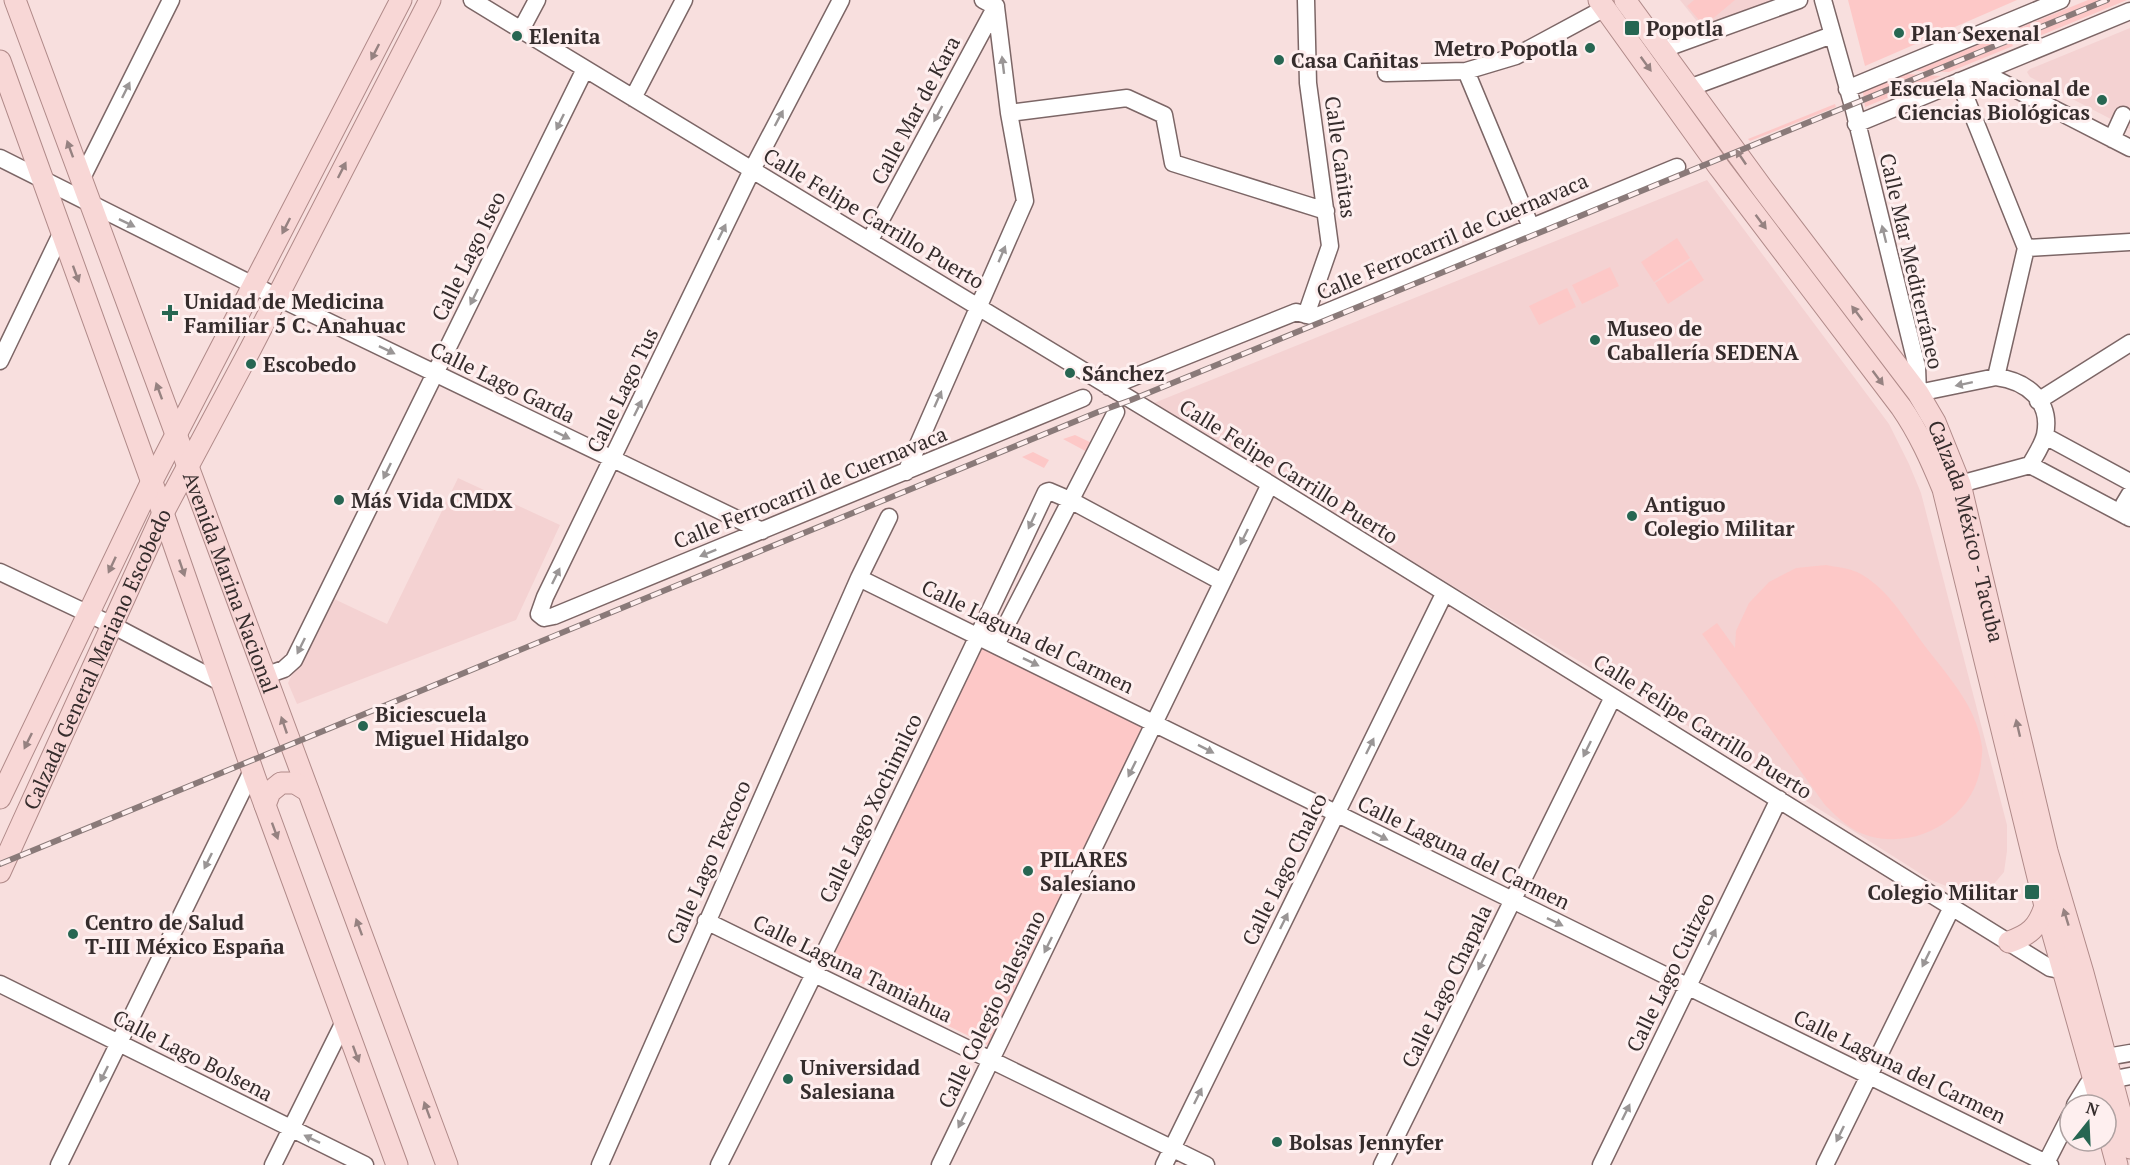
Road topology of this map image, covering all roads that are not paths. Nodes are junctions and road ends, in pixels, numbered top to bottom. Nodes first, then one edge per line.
1 (15, 0) edge
2 (171, 0) edge
3 (401, 0) edge
4 (430, 0) edge
5 (472, 0) edge
6 (537, 0) edge
7 (684, 0) edge
8 (841, 0) edge
9 (1306, 0) edge
10 (1625, 0) edge
11 (1799, 0) edge
12 (1823, 0) edge
13 (2061, 0) edge
14 (993, 2) edge
15 (1602, 4) edge
16 (2130, 11) edge
17 (521, 30) junction
18 (1832, 35) junction
19 (1661, 50) junction
20 (0, 61) edge
21 (585, 69) junction
22 (1466, 71) junction
23 (1982, 72) junction
24 (1386, 73) dead end
25 (1959, 81) junction
26 (1689, 88) junction
27 (1846, 89) junction
28 (633, 98) junction
29 (1009, 113) junction
30 (2123, 115) dead end
31 (1710, 116) junction
32 (1857, 124) junction
33 (1692, 128) junction
34 (2112, 139) junction
35 (2130, 148) edge
36 (0, 158) edge
37 (1677, 167) dead end
38 (752, 170) junction
39 (43, 180) junction
40 (81, 180) junction
41 (1763, 189) junction
42 (1742, 197) junction
43 (91, 204) junction
44 (1326, 210) junction
45 (1531, 227) junction
46 (61, 234) junction
47 (870, 240) junction
48 (2130, 242) edge
49 (2026, 248) junction
50 (255, 286) junction
51 (277, 297) junction
52 (978, 307) junction
53 (1306, 315) junction
54 (2130, 343) edge
55 (0, 361) edge
56 (436, 373) junction
57 (1996, 377) junction
58 (1109, 387) junction
59 (1918, 393) junction
60 (1083, 398) dead end
61 (2038, 400) junction
62 (1116, 412) dead end
63 (2044, 436) junction
64 (175, 437) junction
65 (613, 460) junction
66 (187, 465) junction
67 (2030, 465) junction
68 (906, 472) junction
69 (2130, 482) edge
70 (151, 483) junction
71 (1270, 484) junction
72 (1951, 487) junction
73 (2130, 494) edge
74 (1070, 500) junction
75 (163, 513) junction
76 (889, 517) dead end
77 (2128, 517) edge
78 (762, 531) junction
79 (0, 572) edge
80 (859, 578) junction
81 (1222, 582) junction
82 (1444, 594) junction
83 (89, 615) junction
84 (554, 616) joint
85 (112, 625) junction
86 (978, 636) junction
87 (996, 645) junction
88 (267, 675) junction
89 (222, 683) junction
90 (1613, 697) junction
91 (1155, 723) junction
92 (297, 763) junction
93 (254, 775) junction
94 (308, 791) junction
95 (0, 798) edge
96 (1779, 799) junction
97 (265, 806) junction
98 (1336, 814) junction
99 (0, 872) edge
100 (1512, 902) junction
101 (2045, 906) junction
102 (1952, 907) junction
103 (706, 921) junction
104 (2009, 942) junction
105 (2074, 972) junction
106 (815, 974) junction
107 (0, 984) edge
108 (1688, 986) junction
109 (344, 1022) junction
110 (119, 1042) junction
111 (2130, 1053) edge
112 (2096, 1059) junction
113 (992, 1060) junction
114 (1869, 1076) junction
115 (2112, 1079) edge
116 (2081, 1093) edge
117 (2106, 1093) edge
118 (290, 1129) junction
119 (2058, 1141) edge
120 (1172, 1148) junction
121 (2130, 1148) edge
122 (2047, 1164) edge
123 (59, 1165) edge
124 (273, 1165) edge
125 (365, 1165) edge
126 (397, 1165) edge
127 (447, 1165) edge
128 (600, 1165) edge
129 (719, 1165) edge
130 (940, 1165) edge
131 (1164, 1165) edge
132 (1206, 1165) edge
133 (1382, 1165) edge
134 (1600, 1165) edge
135 (1825, 1165) edge

40 -> 1 main road, Avenida Marina Nacional
40 -> 2 street
3 -> 50 main road, Calzada General Mariano Escobedo
51 -> 4 main road, Calzada General Mariano Escobedo
5 - 17 street, Calle Felipe Carrillo Puerto
6 - 17 street
7 - 28 street
38 -> 8 street, Calle Lago Tus
9 - 44 street, Calle Cañitas
10 - 19 main road, Calzada México - Tacuba
11 - 19 street
12 - 18 street, Calle Mar Mediterráneo
13 - 27 street
29 -> 14 street
14 -> 47 street, Calle Mar de Kara
15 - 22 street
15 -> 33 main road, Calzada México - Tacuba
16 - 23 street
17 - 21 street, Calle Felipe Carrillo Puerto
18 - 26 street
18 - 27 street, Calle Mar Mediterráneo
19 - 26 main road, Calzada México - Tacuba
20 - 39 main road, Avenida Marina Nacional
21 - 28 street, Calle Felipe Carrillo Puerto
21 -> 56 street, Calle Lago Iseo
22 - 24 street
22 - 45 street
23 - 25 street
23 - 34 street
25 - 32 street
25 - 49 street
26 - 31 main road, Calzada México - Tacuba
27 - 32 street, Calle Mar Mediterráneo
28 - 38 street, Calle Felipe Carrillo Puerto
29 - 44 street
52 -> 29 street
30 - 34 street
31 - 33 main road
41 -> 31 main road, Calzada México - Tacuba
59 -> 32 street, Calle Mar Mediterráneo
33 - 42 main road, Calzada México - Tacuba
34 - 35 street
36 - 39 street, Calle Lago Garda
37 - 45 street, Calle Ferrocarril de Cuernavaca
38 - 47 street, Calle Felipe Carrillo Puerto
65 -> 38 street, Calle Lago Tus
39 - 43 street, Calle Lago Garda
39 - 46 main road, Avenida Marina Nacional
40 - 43 main road, Avenida Marina Nacional
41 - 42 main road
59 -> 41 main road, Calzada México - Tacuba
42 -> 72 main road, Calzada México - Tacuba
43 -> 50 street, Calle Lago Garda
64 -> 43 main road, Avenida Marina Nacional
44 - 53 street, Calle Cañitas
45 - 53 street, Calle Ferrocarril de Cuernavaca
46 - 55 street
46 -> 70 main road, Avenida Marina Nacional
47 - 52 street, Calle Felipe Carrillo Puerto
48 - 49 street
49 - 57 street
50 - 51 street, Calle Lago Garda
50 - 64 main road, Calzada General Mariano Escobedo
51 -> 56 street, Calle Lago Garda
51 - 66 main road, Calzada General Mariano Escobedo
52 - 58 street, Calle Felipe Carrillo Puerto
68 -> 52 street
53 - 58 street, Calle Ferrocarril de Cuernavaca
54 - 61 street
56 -> 65 street, Calle Lago Garda
56 -> 88 street, Calle Lago Iseo
57 -> 59 street
57 - 61 street
58 - 71 street, Calle Felipe Carrillo Puerto
59 - 72 main road, Calzada México - Tacuba
60 - 68 street, Calle Ferrocarril de Cuernavaca
61 - 63 street
62 - 74 street
63 - 67 street
63 - 69 street
64 - 66 main road, Avenida Marina Nacional
64 - 70 main road, Calzada General Mariano Escobedo
65 - 78 street, Calle Lago Garda
84 -> 65 street, Calle Lago Tus
66 - 75 main road, Calzada General Mariano Escobedo
66 - 88 main road, Avenida Marina Nacional
67 - 72 street
67 - 77 street
68 - 78 street, Calle Ferrocarril de Cuernavaca
70 - 75 main road, Avenida Marina Nacional
70 -> 83 main road, Calzada General Mariano Escobedo
71 -> 81 street, Calle Colegio Salesiano
71 - 82 street, Calle Felipe Carrillo Puerto
72 - 101 main road, Calzada México - Tacuba
105 -> 72 main road, Calzada México - Tacuba
73 - 77 street
74 - 81 street
74 -> 86 street, Calle Lago Xochimilco
74 - 87 street
75 - 85 main road, Calzada General Mariano Escobedo
75 -> 89 main road, Avenida Marina Nacional
76 - 80 street, Calle Lago Texcoco
78 -> 84 street, Calle Ferrocarril de Cuernavaca
79 - 83 street
80 - 86 street, Calle Laguna del Carmen
80 - 103 street, Calle Lago Texcoco
81 - 91 street, Calle Colegio Salesiano
82 - 90 street, Calle Felipe Carrillo Puerto
98 -> 82 street, Calle Lago Chalco
83 - 85 street
83 -> 95 main road, Calzada General Mariano Escobedo
85 - 89 street
85 - 99 main road, Calzada General Mariano Escobedo
86 - 87 street, Calle Laguna del Carmen
86 - 106 street, Calle Lago Xochimilco
87 -> 91 street, Calle Laguna del Carmen
92 -> 88 main road, Avenida Marina Nacional
89 - 93 main road, Avenida Marina Nacional
90 - 96 street, Calle Felipe Carrillo Puerto
90 -> 100 street, Calle Lago Chapala
91 -> 98 street, Calle Laguna del Carmen
91 -> 113 street, Calle Colegio Salesiano
92 - 93 main road
92 - 94 main road, Avenida Marina Nacional
93 - 97 main road, Avenida Marina Nacional
93 -> 110 street
94 - 97 main road
127 -> 94 main road, Avenida Marina Nacional
96 - 102 street, Calle Felipe Carrillo Puerto
108 -> 96 street, Calle Lago Cuitzeo
97 -> 109 main road, Avenida Marina Nacional
98 -> 100 street, Calle Laguna del Carmen
120 -> 98 street, Calle Lago Chalco
100 -> 108 street, Calle Laguna del Carmen
100 -> 133 street, Calle Lago Chapala
101 - 104 main road
101 - 105 main road, Calzada México - Tacuba
102 - 104 street, Calle Felipe Carrillo Puerto
102 -> 114 street
103 - 106 street, Calle Laguna Tamiahua
103 - 128 street, Calle Lago Texcoco
104 - 105 street, Calle Felipe Carrillo Puerto
105 - 112 main road, Calzada México - Tacuba
106 - 113 street, Calle Laguna Tamiahua
106 - 129 street, Calle Lago Xochimilco
107 - 110 street, Calle Lago Bolsena
108 - 114 street, Calle Laguna del Carmen
134 -> 108 street, Calle Lago Cuitzeo
109 - 118 street
109 -> 126 main road, Avenida Marina Nacional
110 - 118 street, Calle Lago Bolsena
110 -> 123 street
111 - 112 street
112 - 115 main road, Calzada México - Tacuba
113 - 120 street, Calle Laguna Tamiahua
113 -> 130 street, Calle Colegio Salesiano
114 - 122 street, Calle Laguna del Carmen
114 -> 135 street
115 - 116 street
115 - 117 main road, Calzada México - Tacuba
115 - 121 main road, Calzada México - Tacuba
118 - 124 street
125 -> 118 street, Calle Lago Bolsena
119 - 122 street
120 - 131 street, Calle Lago Chalco
120 - 132 street, Calle Laguna Tamiahua

